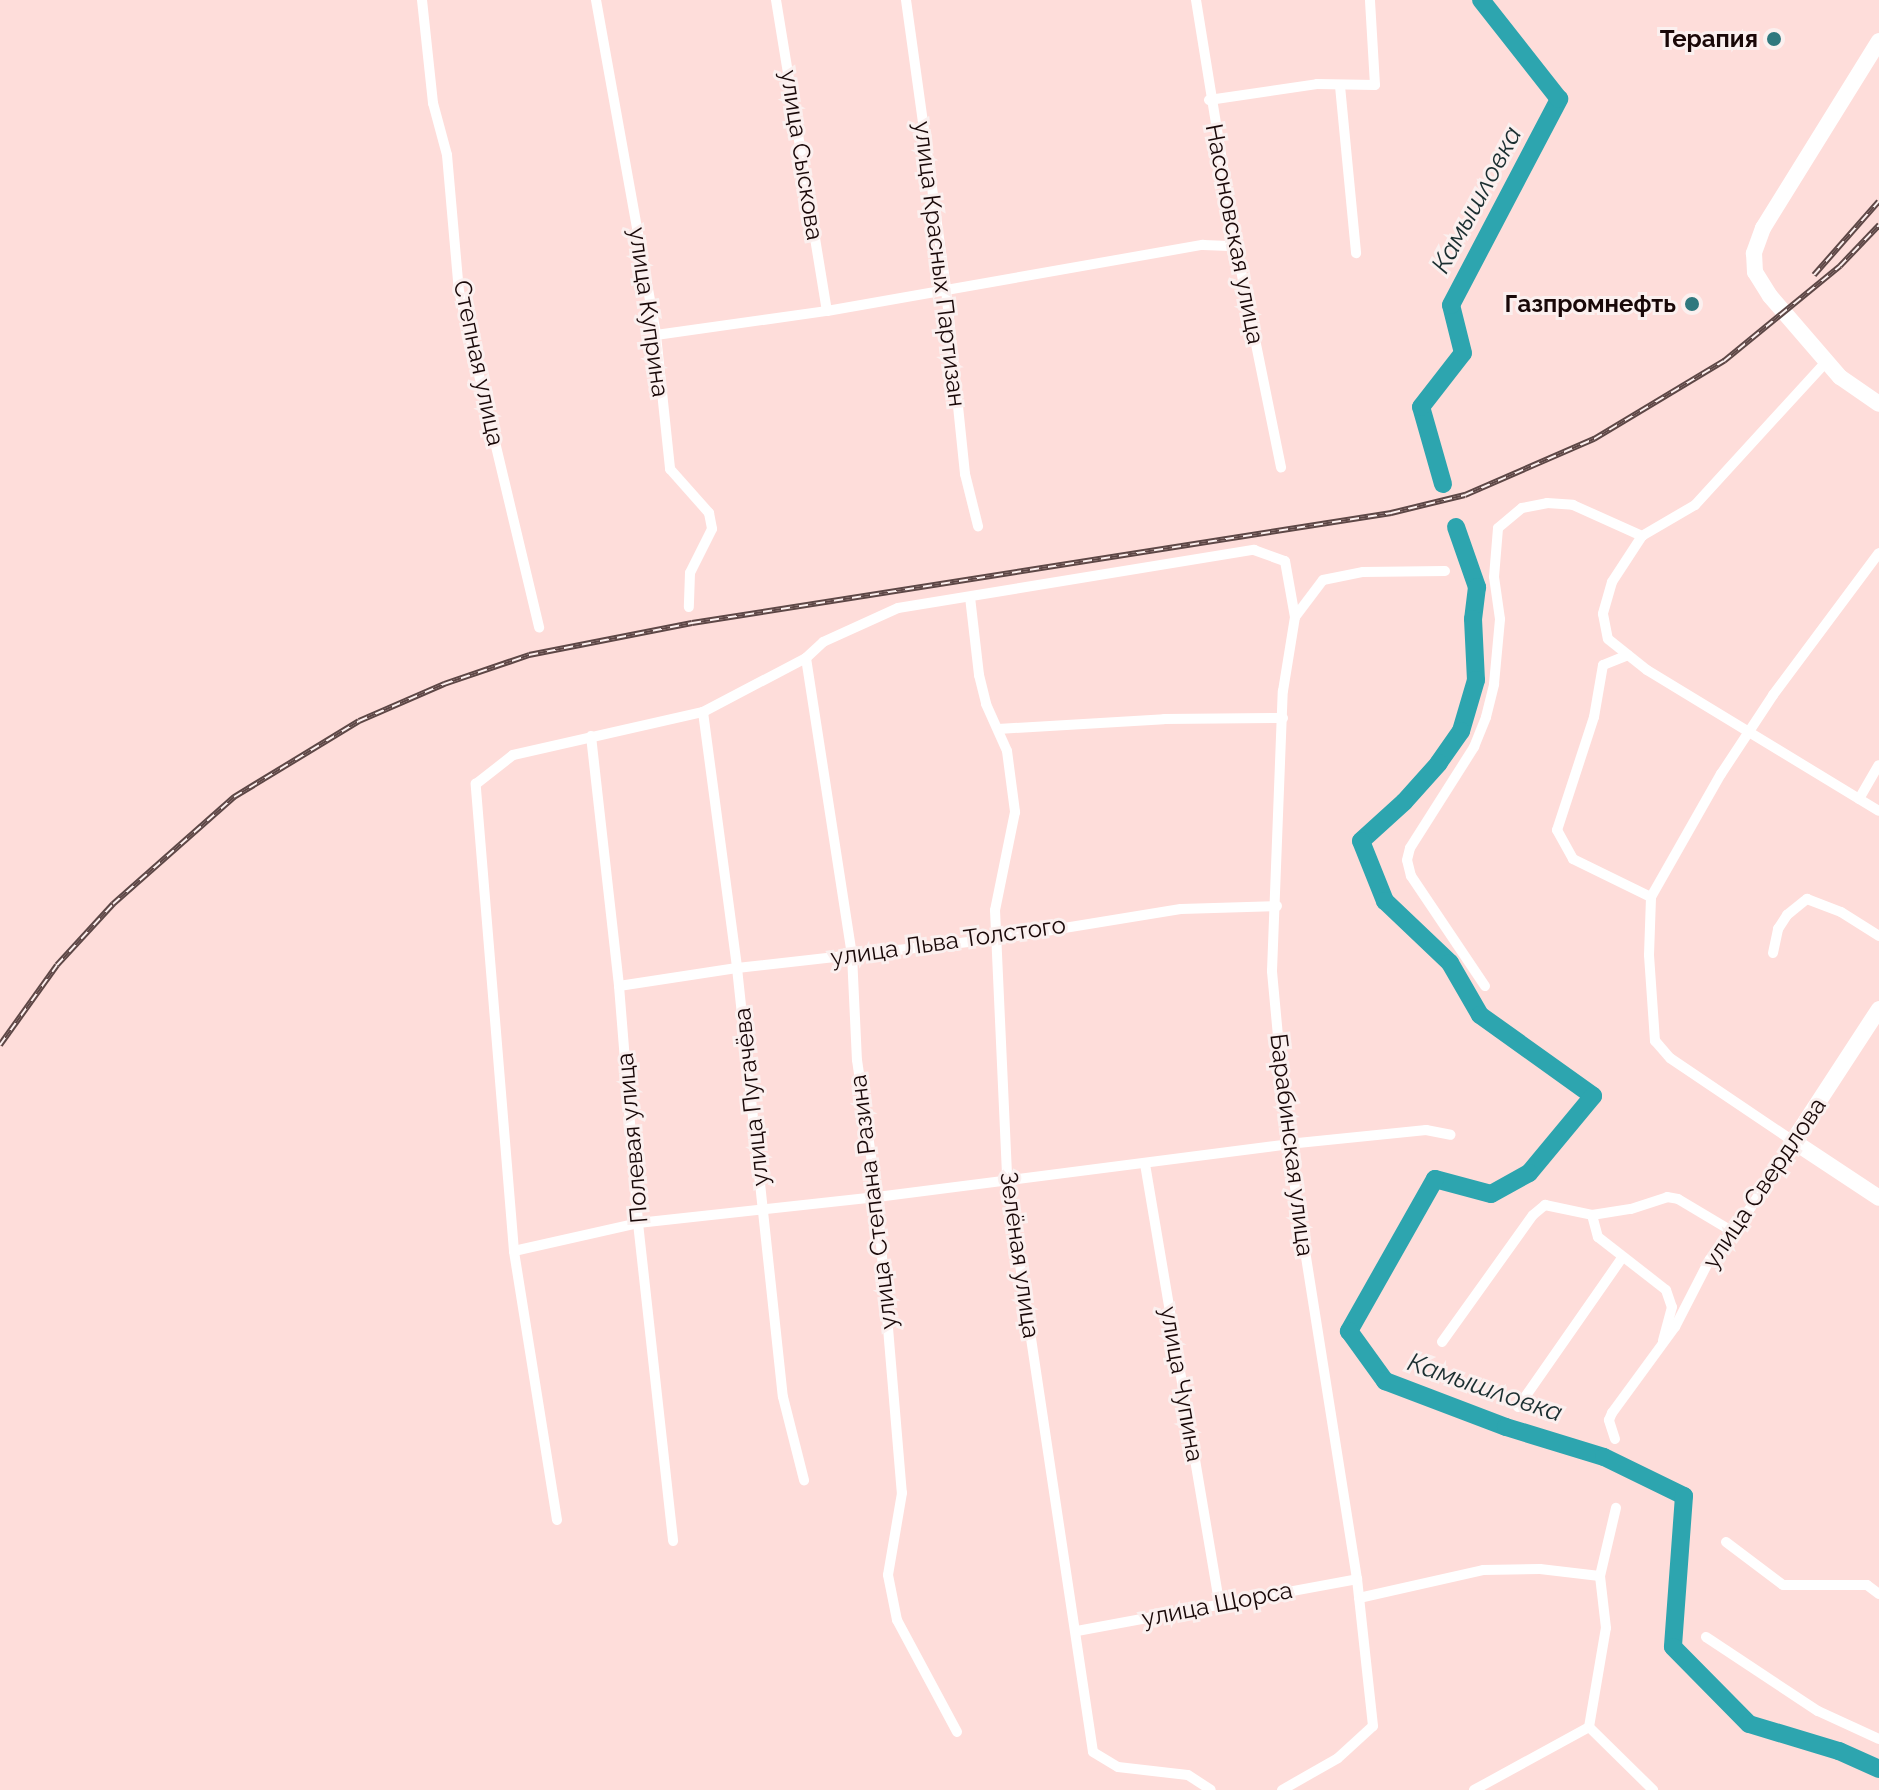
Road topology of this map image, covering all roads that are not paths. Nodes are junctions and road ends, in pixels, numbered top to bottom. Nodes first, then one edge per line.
1 (422, 0) edge
2 (596, 0) edge
3 (776, 0) edge
4 (906, 0) edge
5 (1196, 0) edge
6 (1370, 0) edge
7 (1879, 41) edge
8 (1340, 86) junction
9 (1209, 100) junction
10 (1236, 246) junction
11 (1356, 253) dead end
12 (946, 290) junction
13 (827, 311) junction
14 (656, 335) junction
15 (1823, 359) junction
16 (1879, 404) edge
17 (1281, 467) dead end
18 (978, 526) dead end
19 (1642, 536) junction
20 (1879, 553) edge
21 (1445, 571) dead end
22 (970, 597) junction
23 (689, 607) dead end
24 (1295, 617) junction
25 (539, 628) dead end
26 (1628, 655) junction
27 (806, 658) junction
28 (703, 712) junction
29 (1283, 718) junction
30 (998, 729) junction
31 (1750, 732) junction
32 (591, 736) junction
33 (1879, 765) edge
34 (1859, 799) junction
35 (1879, 811) edge
36 (1651, 897) junction
37 (1277, 906) junction
38 (1879, 936) edge
39 (997, 939) junction
40 (1773, 953) dead end
41 (852, 955) junction
42 (737, 968) junction
43 (619, 986) junction
44 (1485, 986) dead end
45 (1879, 1009) edge
46 (1451, 1135) dead end
47 (1793, 1141) junction
48 (1288, 1144) junction
49 (1145, 1164) junction
50 (1007, 1178) junction
51 (877, 1197) junction
52 (1879, 1198) edge
53 (763, 1210) junction
54 (1592, 1215) junction
55 (638, 1223) junction
56 (1730, 1230) junction
57 (514, 1251) junction
58 (1622, 1258) junction
59 (1442, 1342) dead end
60 (1663, 1343) junction
61 (1518, 1407) dead end
62 (1615, 1439) dead end
63 (804, 1480) dead end
64 (1616, 1508) dead end
65 (557, 1520) dead end
66 (673, 1541) dead end
67 (1726, 1542) dead end
68 (1600, 1576) junction
69 (1357, 1579) junction
70 (1879, 1594) edge
71 (1359, 1598) junction
72 (1219, 1603) junction
73 (1077, 1631) junction
74 (1706, 1637) dead end
75 (1589, 1727) junction
76 (957, 1732) dead end
77 (1879, 1739) edge
78 (1211, 1790) edge
79 (1282, 1790) edge
80 (1474, 1790) edge
81 (1653, 1790) edge

1 - 25 street, Степная улица
2 - 14 street, улица Куприна
3 - 13 street, улица Сыскова
4 - 12 street, улица Красных Партизан
5 - 9 street, Насоновская улица
6 - 8 street
7 - 15 main road
8 - 9 street
8 - 11 street
9 - 10 street, Насоновская улица
10 - 12 street
10 - 17 street, Насоновская улица
12 - 13 street
12 - 18 street, улица Красных Партизан
13 - 14 street
14 - 23 street, улица Куприна
15 - 16 main road
15 - 19 street
19 - 26 street
19 - 44 street
20 - 31 street
21 - 24 street
22 - 24 street
22 - 27 street
22 - 30 street, Зелёная улица
24 - 29 street, Барабинская улица
26 - 31 street
26 - 36 street
27 - 28 street
27 - 41 street, улица Степана Разина
28 - 32 street
28 - 42 street, улица Пугачёва
29 - 30 street
29 - 37 street, Барабинская улица
30 - 39 street, Зелёная улица
31 - 34 street
31 - 36 street
32 - 43 street, Полевая улица
32 - 57 street
33 - 34 street
34 - 35 street
36 - 47 street
37 - 39 street, улица Льва Толстого
37 - 48 street, Барабинская улица
38 - 40 street
39 - 41 street, улица Льва Толстого
39 - 50 street, Зелёная улица
41 - 42 street, улица Льва Толстого
41 - 51 street, улица Степана Разина
42 - 43 street, улица Льва Толстого
42 - 53 street, улица Пугачёва
43 - 55 street, Полевая улица
45 - 47 main road, улица Свердлова
46 - 48 street
47 - 52 main road
47 - 56 street, улица Свердлова
48 - 49 street
48 - 69 street, Барабинская улица
49 - 50 street
49 - 72 street, улица Чупина
50 - 51 street
50 - 73 street, Зелёная улица
51 - 53 street
51 - 76 street, улица Степана Разина
53 - 55 street
53 - 63 street, улица Пугачёва
54 - 56 street
54 - 58 street
54 - 59 street
55 - 57 street
55 - 66 street, Полевая улица
56 - 60 street, улица Свердлова
57 - 65 street
58 - 60 street
58 - 61 street
60 - 62 street, улица Свердлова
64 - 68 street
67 - 70 street
68 - 71 street
68 - 75 street
69 - 71 street, Барабинская улица
69 - 72 street, улица Щорса
71 - 79 street, Барабинская улица
72 - 73 street, улица Щорса
73 - 78 street, Зелёная улица
74 - 77 street
75 - 80 street
75 - 81 street

